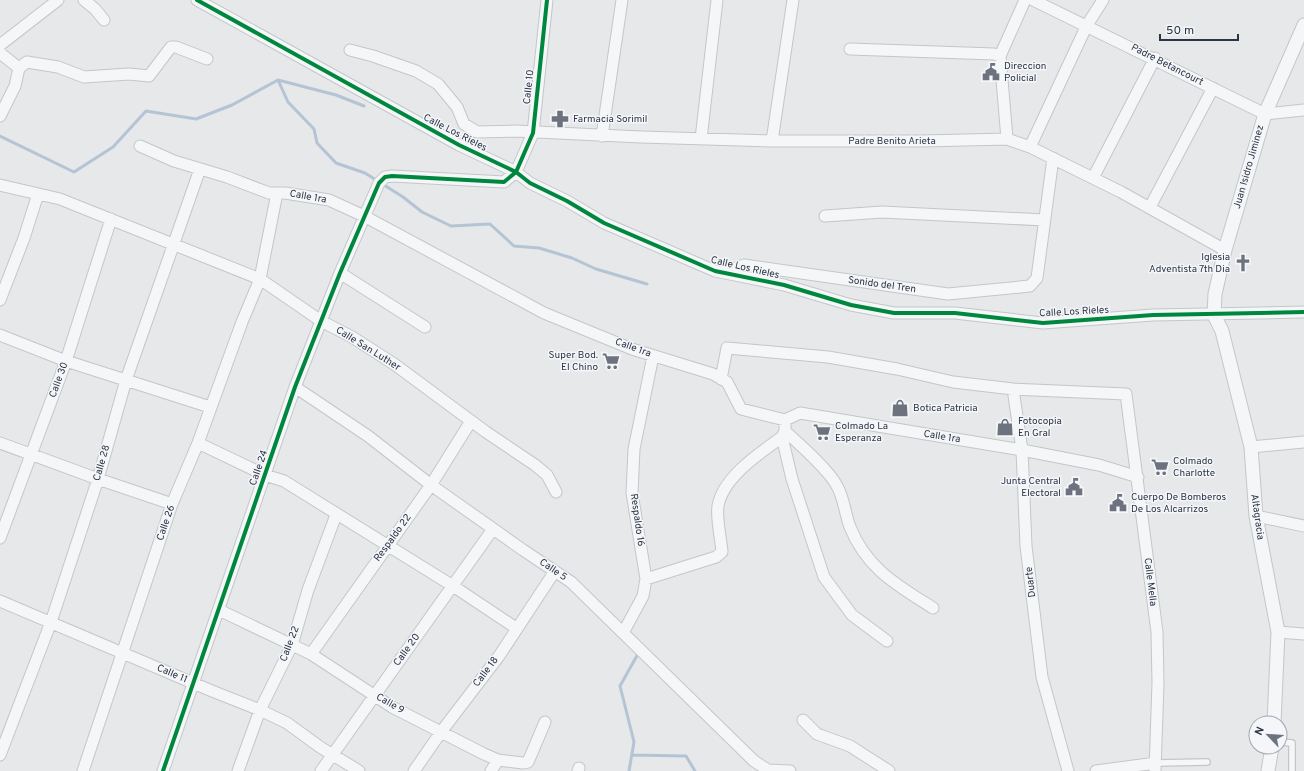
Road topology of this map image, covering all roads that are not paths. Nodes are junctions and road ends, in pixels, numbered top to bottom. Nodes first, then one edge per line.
1 (58, 0) edge
2 (84, 0) edge
3 (197, 0) edge
4 (547, 0) edge
5 (622, 0) edge
6 (717, 0) edge
7 (793, 0) edge
8 (1025, 0) edge
9 (1033, 0) edge
10 (1103, 0) edge
11 (104, 20) dead end
12 (1087, 25) junction
13 (1304, 25) edge
14 (0, 45) edge
15 (850, 49) dead end
16 (350, 50) dead end
17 (0, 53) edge
18 (1000, 56) junction
19 (1154, 58) junction
20 (207, 59) dead end
21 (19, 68) junction
22 (1213, 88) junction
23 (1304, 110) edge
24 (1265, 114) junction
25 (0, 116) edge
26 (532, 133) junction
27 (602, 136) junction
28 (701, 139) junction
29 (1007, 139) junction
30 (772, 141) junction
31 (140, 146) dead end
32 (1030, 147) junction
33 (1053, 158) junction
34 (200, 169) junction
35 (516, 172) junction
36 (1093, 178) junction
37 (0, 185) edge
38 (277, 193) junction
39 (38, 194) junction
40 (1150, 207) junction
41 (364, 216) junction
42 (825, 216) dead end
43 (111, 219) junction
44 (1044, 220) junction
45 (174, 244) junction
46 (1225, 250) junction
47 (725, 272) junction
48 (340, 273) junction
49 (260, 279) junction
50 (0, 300) edge
51 (1304, 312) edge
52 (1214, 315) junction
53 (321, 320) junction
54 (425, 327) dead end
55 (0, 335) edge
56 (653, 356) junction
57 (66, 361) junction
58 (721, 379) junction
59 (126, 380) junction
60 (295, 387) junction
61 (1013, 389) junction
62 (210, 407) junction
63 (471, 420) junction
64 (784, 429) junction
65 (1304, 442) edge
66 (0, 443) edge
67 (198, 443) junction
68 (1251, 447) junction
69 (1022, 450) junction
70 (32, 454) junction
71 (265, 475) junction
72 (1138, 477) junction
73 (98, 479) junction
74 (431, 485) junction
75 (556, 492) dead end
76 (172, 504) junction
77 (336, 515) junction
78 (1256, 516) junction
79 (1304, 526) edge
80 (493, 529) junction
81 (0, 538) edge
82 (387, 546) junction
83 (555, 571) junction
84 (646, 579) junction
85 (453, 586) junction
86 (0, 601) edge
87 (933, 608) dead end
88 (219, 610) junction
89 (50, 622) junction
90 (516, 628) junction
91 (1278, 632) junction
92 (623, 633) junction
93 (1304, 634) edge
94 (887, 641) dead end
95 (292, 645) junction
96 (124, 653) junction
97 (312, 654) junction
98 (193, 683) junction
99 (374, 695) junction
100 (260, 710) junction
101 (1274, 715) edge
102 (803, 720) dead end
103 (545, 722) dead end
104 (441, 732) junction
105 (1288, 742) edge
106 (333, 754) junction
107 (0, 755) edge
108 (1271, 755) edge
109 (498, 760) junction
110 (1207, 762) dead end
111 (1155, 767) edge
112 (83, 771) edge
113 (164, 771) edge
114 (238, 771) edge
115 (321, 771) edge
116 (359, 771) edge
117 (414, 771) edge
118 (491, 771) edge
119 (790, 771) edge
120 (888, 771) edge
121 (1068, 771) edge
122 (1096, 771) edge
123 (1268, 771) edge
124 (1292, 771) edge

1 - 14 street
2 - 11 street
3 - 35 street, Calle Los Rieles
4 - 26 street, Calle 10
5 - 27 street
6 - 28 street
7 - 30 street
8 - 18 street
9 - 12 street, Padre Betancourt
10 - 12 street
12 - 19 street, Padre Betancourt
12 - 32 street
13 - 24 street, Juan Isidro Jiminez
15 - 18 street
16 - 26 street, Padre Benito Arieta
17 - 21 street
18 - 29 street
19 - 22 street, Padre Betancourt
19 - 36 street
20 - 21 street
21 - 25 street
22 - 24 street, Padre Betancourt
22 - 40 street
23 - 24 street
24 - 46 street, Juan Isidro Jiminez
26 - 27 street, Padre Benito Arieta
26 - 35 street, Calle 10
27 - 28 street, Padre Benito Arieta
28 - 30 street, Padre Benito Arieta
29 - 30 street, Padre Benito Arieta
29 - 32 street, Padre Benito Arieta
31 - 34 street, Calle 1ra
32 - 33 street, Padre Benito Arieta
33 - 36 street, Padre Benito Arieta
33 - 44 street
34 - 38 street, Calle 1ra
34 - 45 street, Calle 28
35 - 41 street, Calle 24
35 - 47 street, Calle Los Rieles
36 - 40 street, Padre Benito Arieta
37 - 39 street, Calle San Luther
38 - 41 street, Calle 1ra
38 - 49 street, Calle 26
39 - 43 street, Calle San Luther
39 - 50 street
40 - 46 street, Padre Benito Arieta
41 - 48 street, Calle 24
41 - 56 street, Calle 1ra
42 - 44 street
43 - 45 street, Calle San Luther
43 - 57 street, Calle 30
44 - 47 street, Sonido del Tren
45 - 49 street, Calle San Luther
45 - 59 street, Calle 28
46 - 52 street, Juan Isidro Jiminez
47 - 52 street, Calle Los Rieles
48 - 53 street, Calle 24
48 - 54 street
49 - 53 street, Calle San Luther
49 - 62 street, Calle 26
51 - 52 street, Calle Los Rieles
52 - 68 street, Altagracia
53 - 60 street, Calle 24
53 - 63 street, Calle San Luther
55 - 57 street
56 - 58 street, Calle 1ra
56 - 84 street, Respaldo 16
57 - 59 street
57 - 70 street, Calle 30
58 - 61 street
58 - 64 street, Calle 1ra
59 - 62 street
59 - 73 street, Calle 28
60 - 71 street, Calle 24
60 - 74 street, Calle 5
61 - 69 street, Duarte
61 - 72 street, Calle Mella
62 - 67 street, Calle 26
63 - 74 street, Respaldo 22
63 - 75 street, Calle San Luther
64 - 69 street, Calle 1ra
64 - 84 street
64 - 87 street
64 - 94 street
65 - 68 street
66 - 70 street
67 - 71 street
67 - 76 street, Calle 26
68 - 78 street, Altagracia
69 - 72 street, Calle 1ra
69 - 121 street, Duarte
70 - 73 street
70 - 81 street, Calle 30
71 - 77 street
71 - 88 street, Calle 24
72 - 111 street, Calle Mella
73 - 76 street
73 - 89 street, Calle 28
74 - 80 street, Calle 5
74 - 82 street, Respaldo 22
76 - 96 street, Calle 26
77 - 82 street
77 - 95 street, Calle 22
78 - 79 street
78 - 91 street, Altagracia
80 - 83 street, Calle 5
80 - 85 street, Calle 20
82 - 85 street
82 - 97 street, Respaldo 22
83 - 90 street, Calle 18
83 - 92 street, Calle 5
84 - 92 street, Respaldo 16
85 - 90 street
85 - 99 street, Calle 20
86 - 89 street, Calle 11
88 - 95 street, Calle 9
88 - 98 street, Calle 24
89 - 96 street, Calle 11
89 - 107 street, Calle 28
90 - 104 street, Calle 18
91 - 93 street
91 - 101 street, Altagracia
92 - 119 street, Calle 5
95 - 97 street, Calle 9
95 - 100 street, Calle 22
96 - 98 street, Calle 11
96 - 112 street, Calle 26
97 - 99 street, Calle 9
98 - 100 street, Calle 11
98 - 113 street, Calle 24
99 - 104 street, Calle 9
99 - 106 street, Calle 20
100 - 106 street, Calle 11
100 - 114 street, Calle 22
102 - 120 street
103 - 109 street, Calle 9
104 - 109 street, Calle 9
104 - 117 street, Calle 18
105 - 124 lane
106 - 115 street, Calle 20
106 - 116 street, Calle 11
108 - 123 street
109 - 118 street
110 - 111 lane
111 - 122 street

